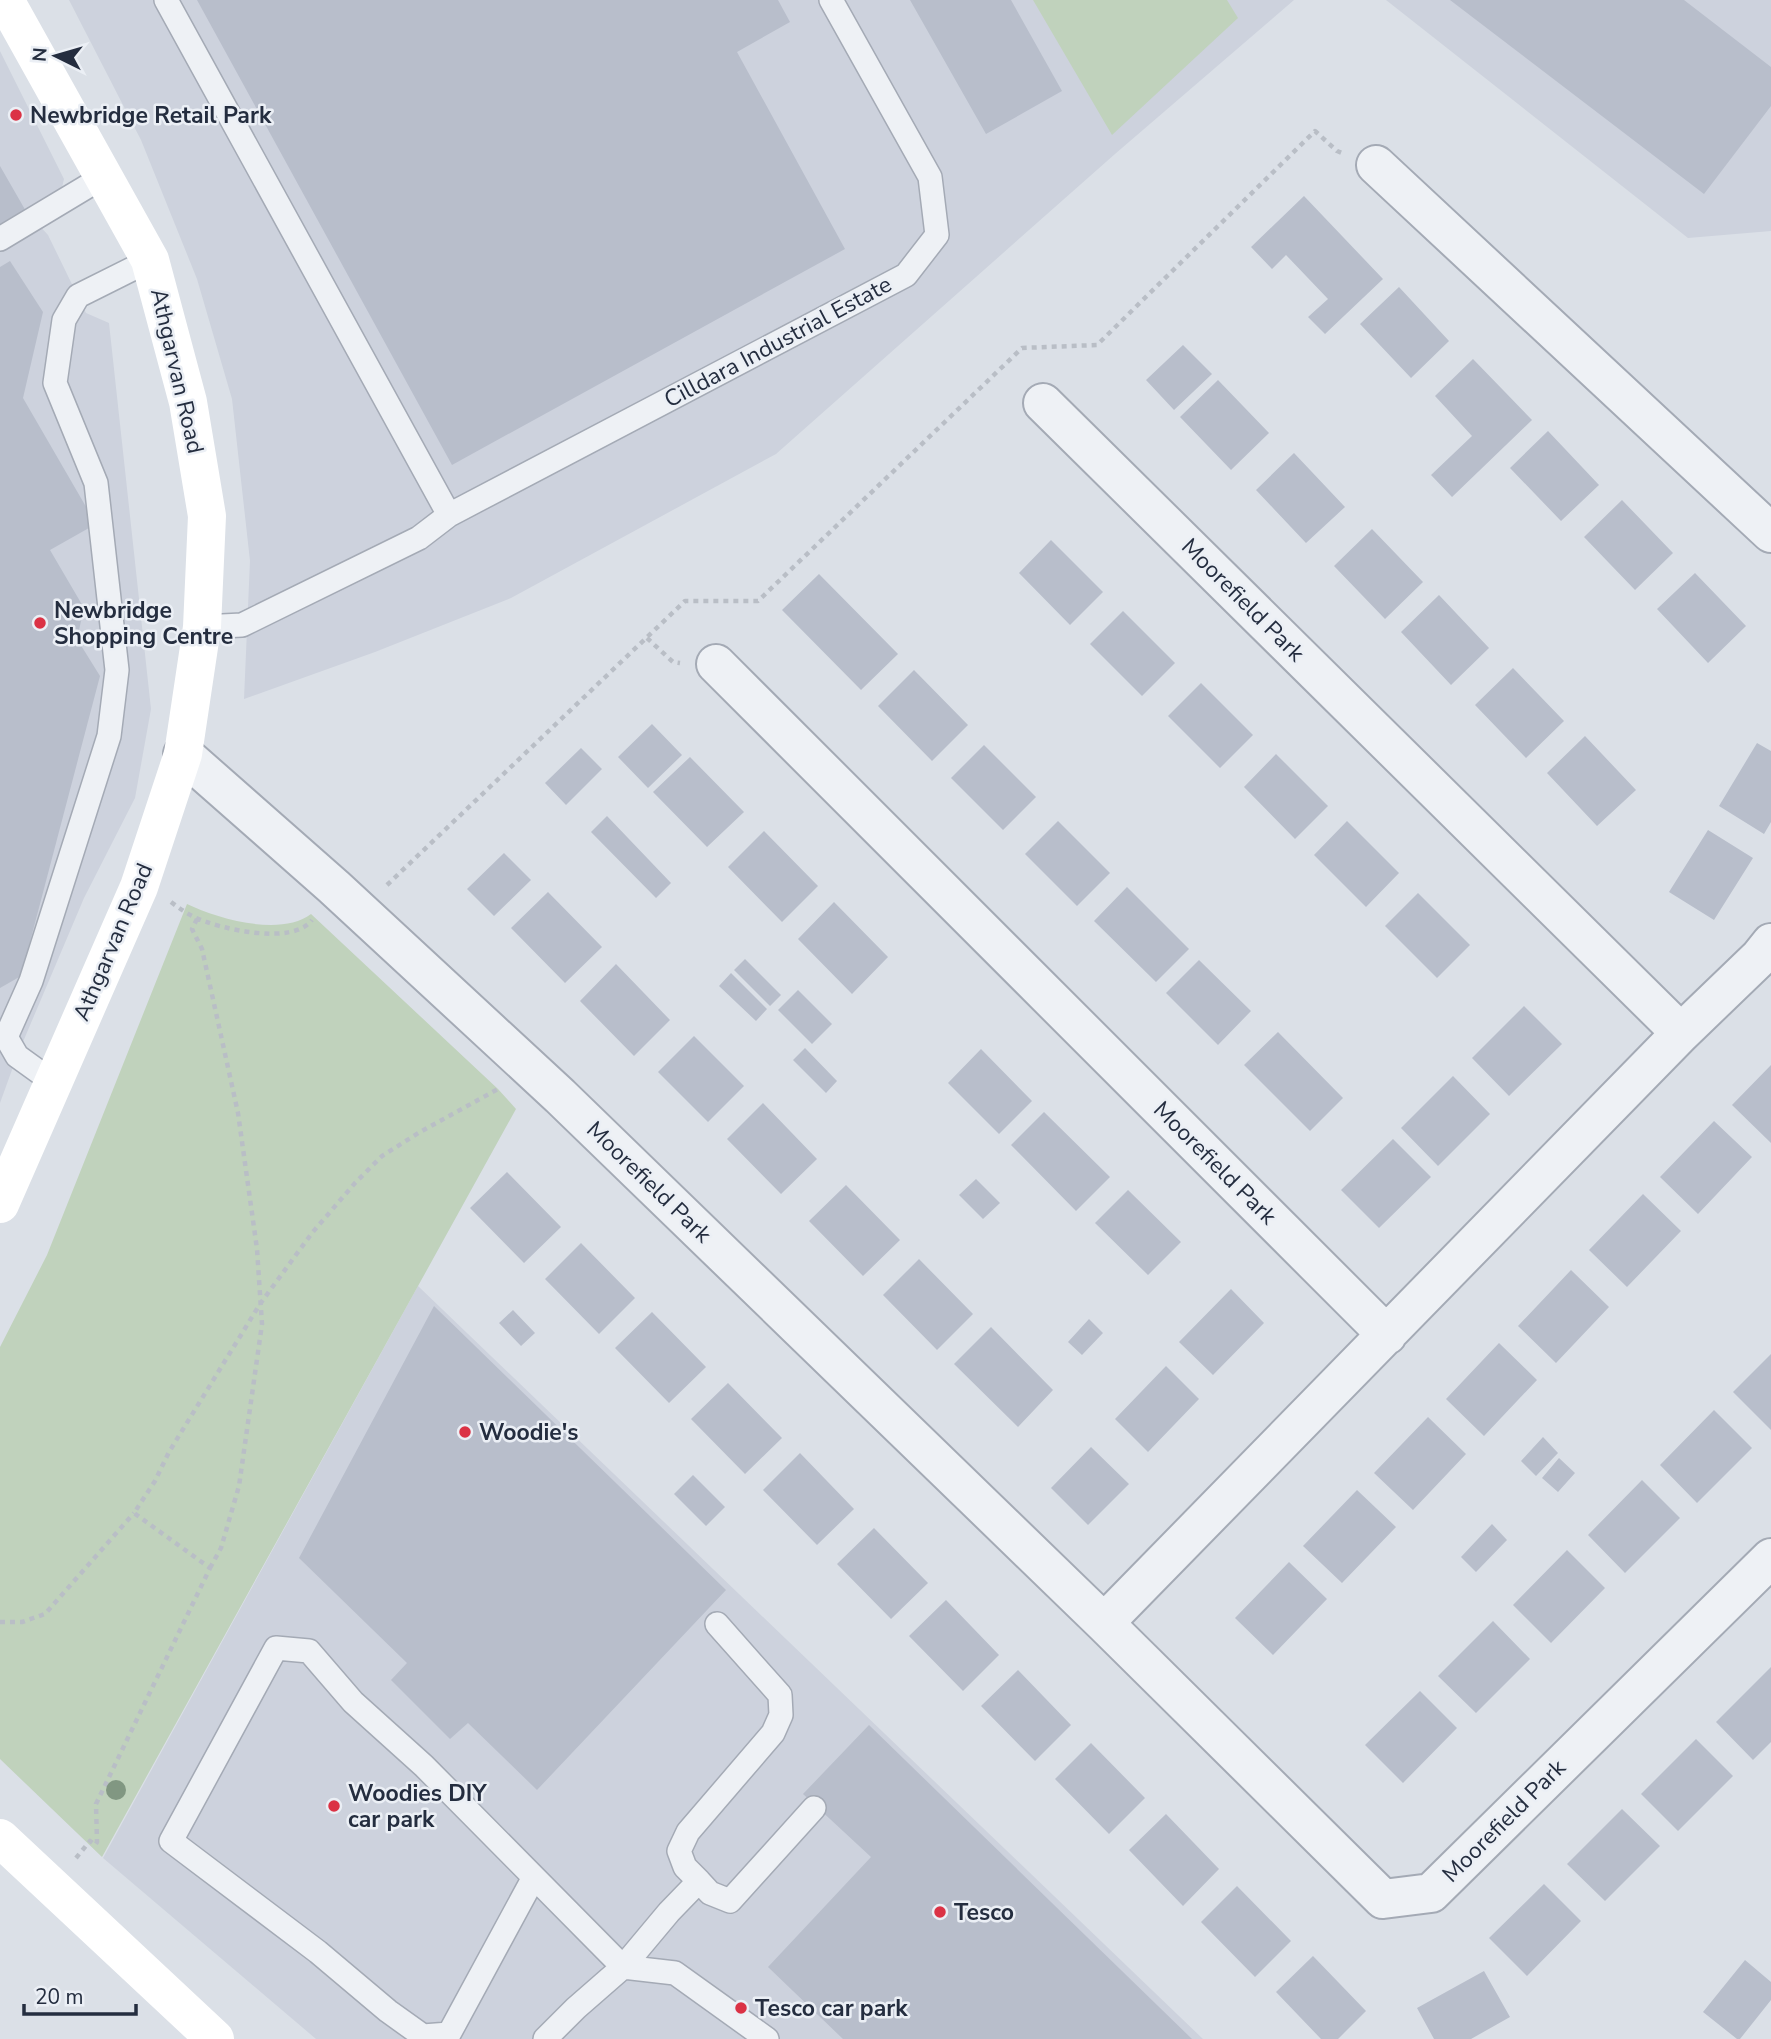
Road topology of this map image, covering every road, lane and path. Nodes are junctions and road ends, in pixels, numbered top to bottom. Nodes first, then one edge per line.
1 (5, 0) edge
2 (166, 0) edge
3 (831, 0) edge
4 (1376, 165) joint
5 (103, 177) junction
6 (0, 239) edge
7 (150, 260) junction
8 (1043, 403) dead end
9 (449, 515) junction
10 (1771, 533) edge
11 (202, 628) junction
12 (716, 664) dead end
13 (183, 754) junction
14 (164, 897) dead end
15 (347, 899) junction
16 (197, 919) junction
17 (1771, 943) edge
18 (1681, 1033) junction
19 (530, 1067) junction
20 (53, 1082) junction
21 (0, 1204) edge
22 (260, 1304) junction
23 (1387, 1335) junction
24 (134, 1513) junction
25 (1771, 1558) edge
26 (210, 1568) junction
27 (0, 1622) edge
28 (1104, 1623) junction
29 (717, 1624) dead end
30 (814, 1808) dead end
31 (0, 1838) edge
32 (533, 1879) junction
33 (699, 1881) junction
34 (52, 1887) junction
35 (623, 1967) junction
36 (215, 2039) edge
37 (545, 2039) edge
38 (767, 2039) edge

1 - 5 main road, Athgarvan Road
2 - 9 lane
3 - 9 lane, Cilldara Industrial Estate
4 - 10 street
4 - 15 path
5 - 6 lane
5 - 7 main road, Athgarvan Road
7 - 11 main road, Athgarvan Road
7 - 20 lane
8 - 18 street, Moorefield Park
9 - 11 lane, Cilldara Industrial Estate
11 - 13 main road, Athgarvan Road
12 - 23 street, Moorefield Park
13 - 15 street, Moorefield Park
13 - 20 main road, Athgarvan Road
14 - 16 path
15 - 16 path
15 - 19 street, Moorefield Park
16 - 22 path
17 - 18 street
18 - 23 street
19 - 22 path
19 - 28 street, Moorefield Park
20 - 21 main road, Athgarvan Road
22 - 24 path
22 - 26 path
23 - 28 street
24 - 26 path
24 - 27 path
25 - 28 street, Moorefield Park
26 - 34 path
29 - 33 lane
30 - 33 lane
31 - 34 main road
32 - 32 lane
32 - 35 lane
33 - 35 lane
34 - 36 main road
35 - 37 lane
35 - 38 lane

